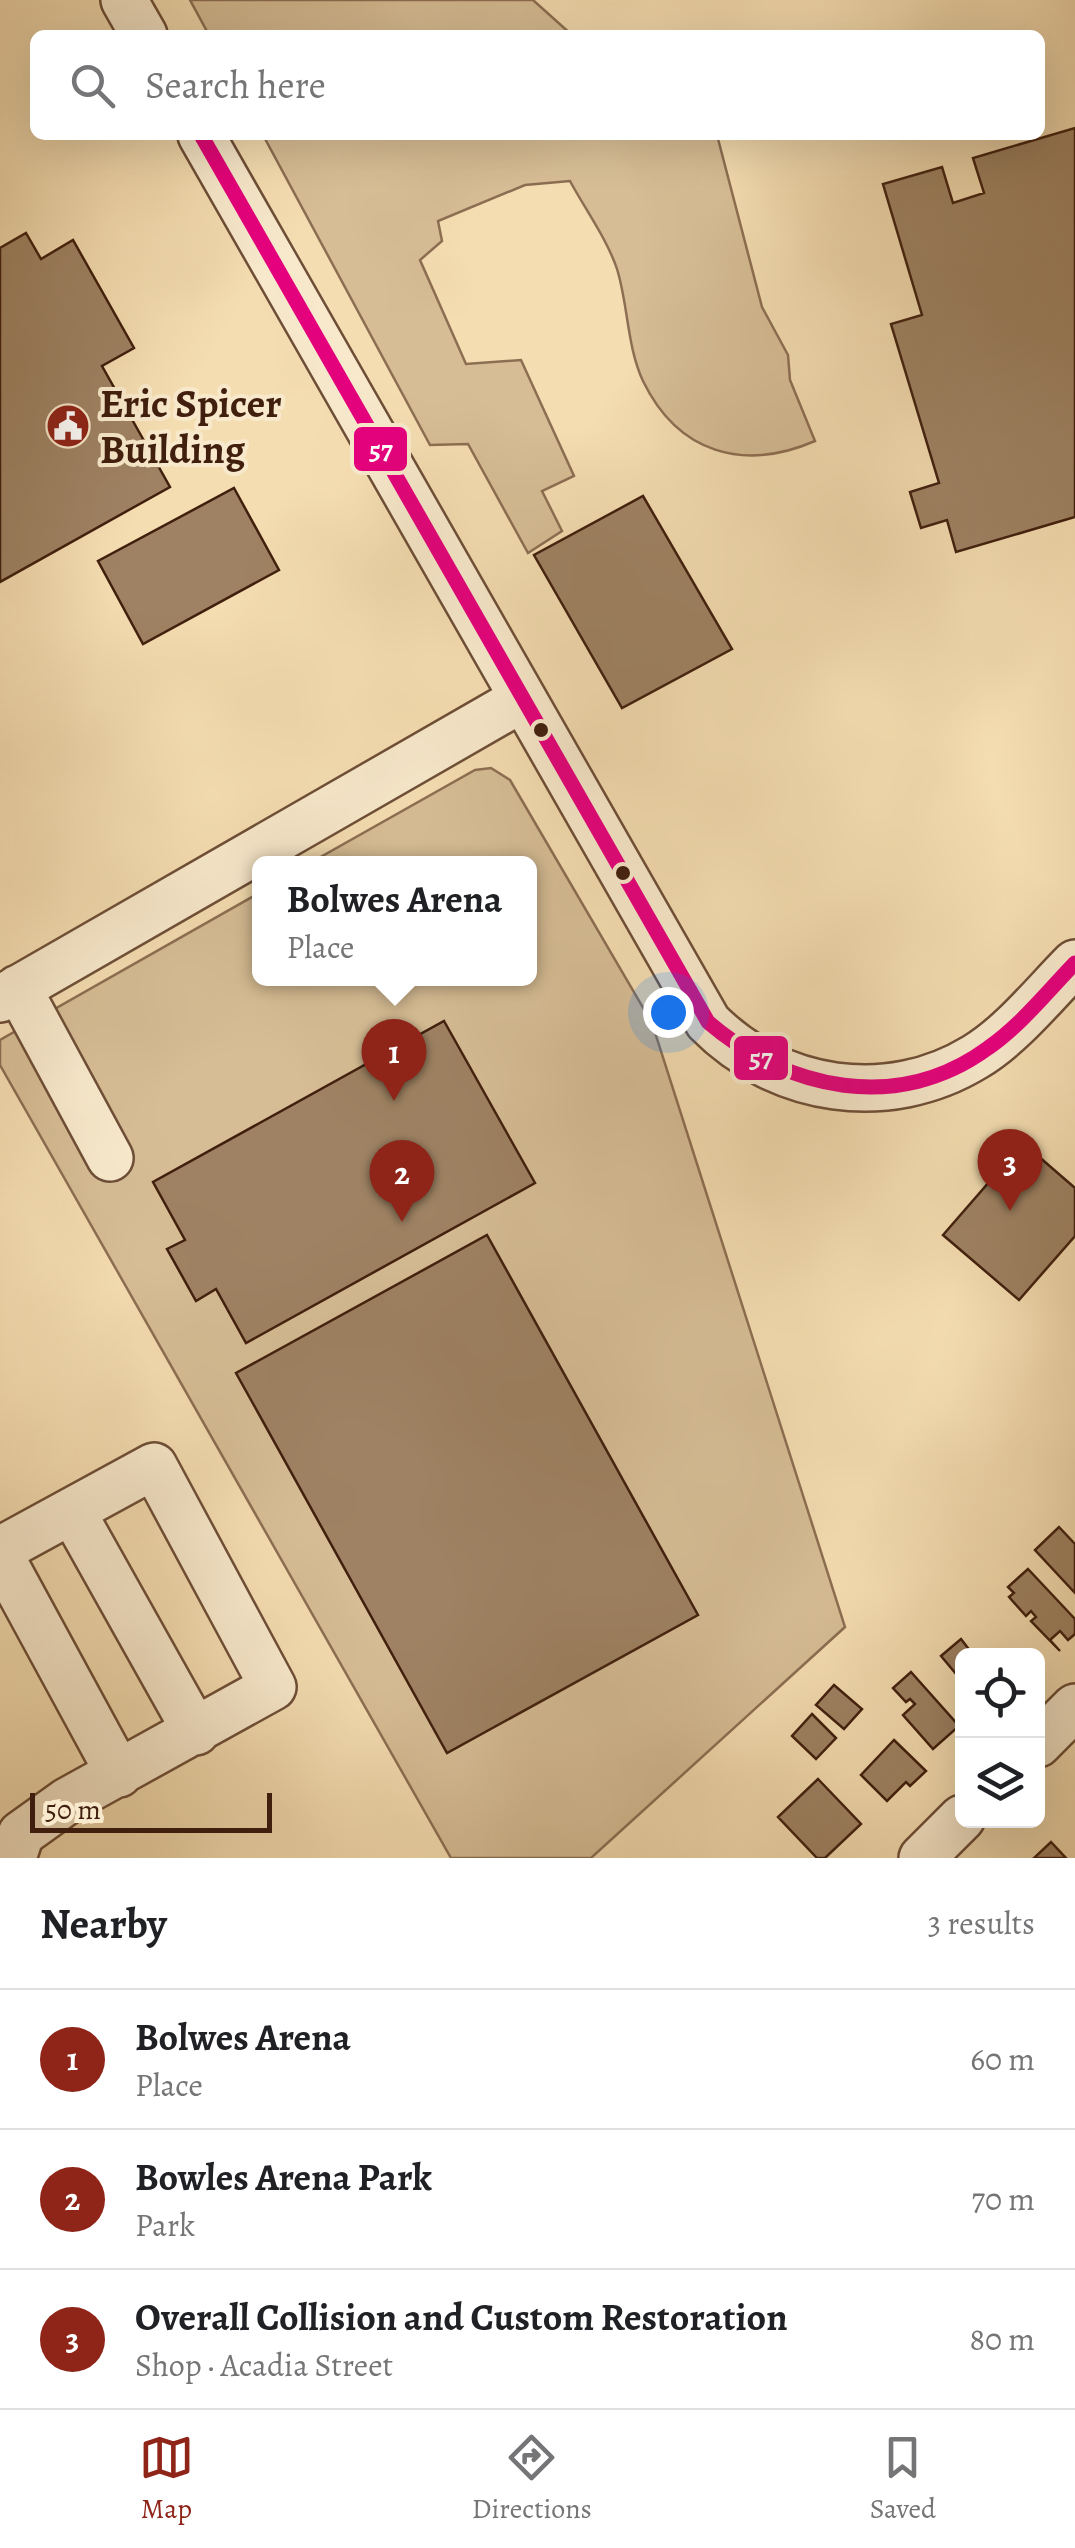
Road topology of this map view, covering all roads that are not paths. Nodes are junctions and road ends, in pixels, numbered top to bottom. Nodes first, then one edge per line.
1 (124, 0) edge
2 (141, 30) edge
3 (204, 140) edge
4 (522, 699) junction
5 (1075, 962) edge
6 (9, 994) edge
7 (110, 1158) dead end
8 (72, 1511) junction
9 (0, 1553) edge
10 (1075, 1707) edge
11 (196, 1732) junction
12 (1044, 1738) edge
13 (119, 1774) junction
14 (955, 1825) edge
15 (13, 1858) edge
16 (922, 1858) edge

1 - 2 street
3 - 4 street
4 - 5 street
4 - 6 street
6 - 7 street
8 - 9 street
8 - 11 street
8 - 11 street
9 - 13 street
10 - 12 street
11 - 13 street
13 - 15 street
14 - 16 street

